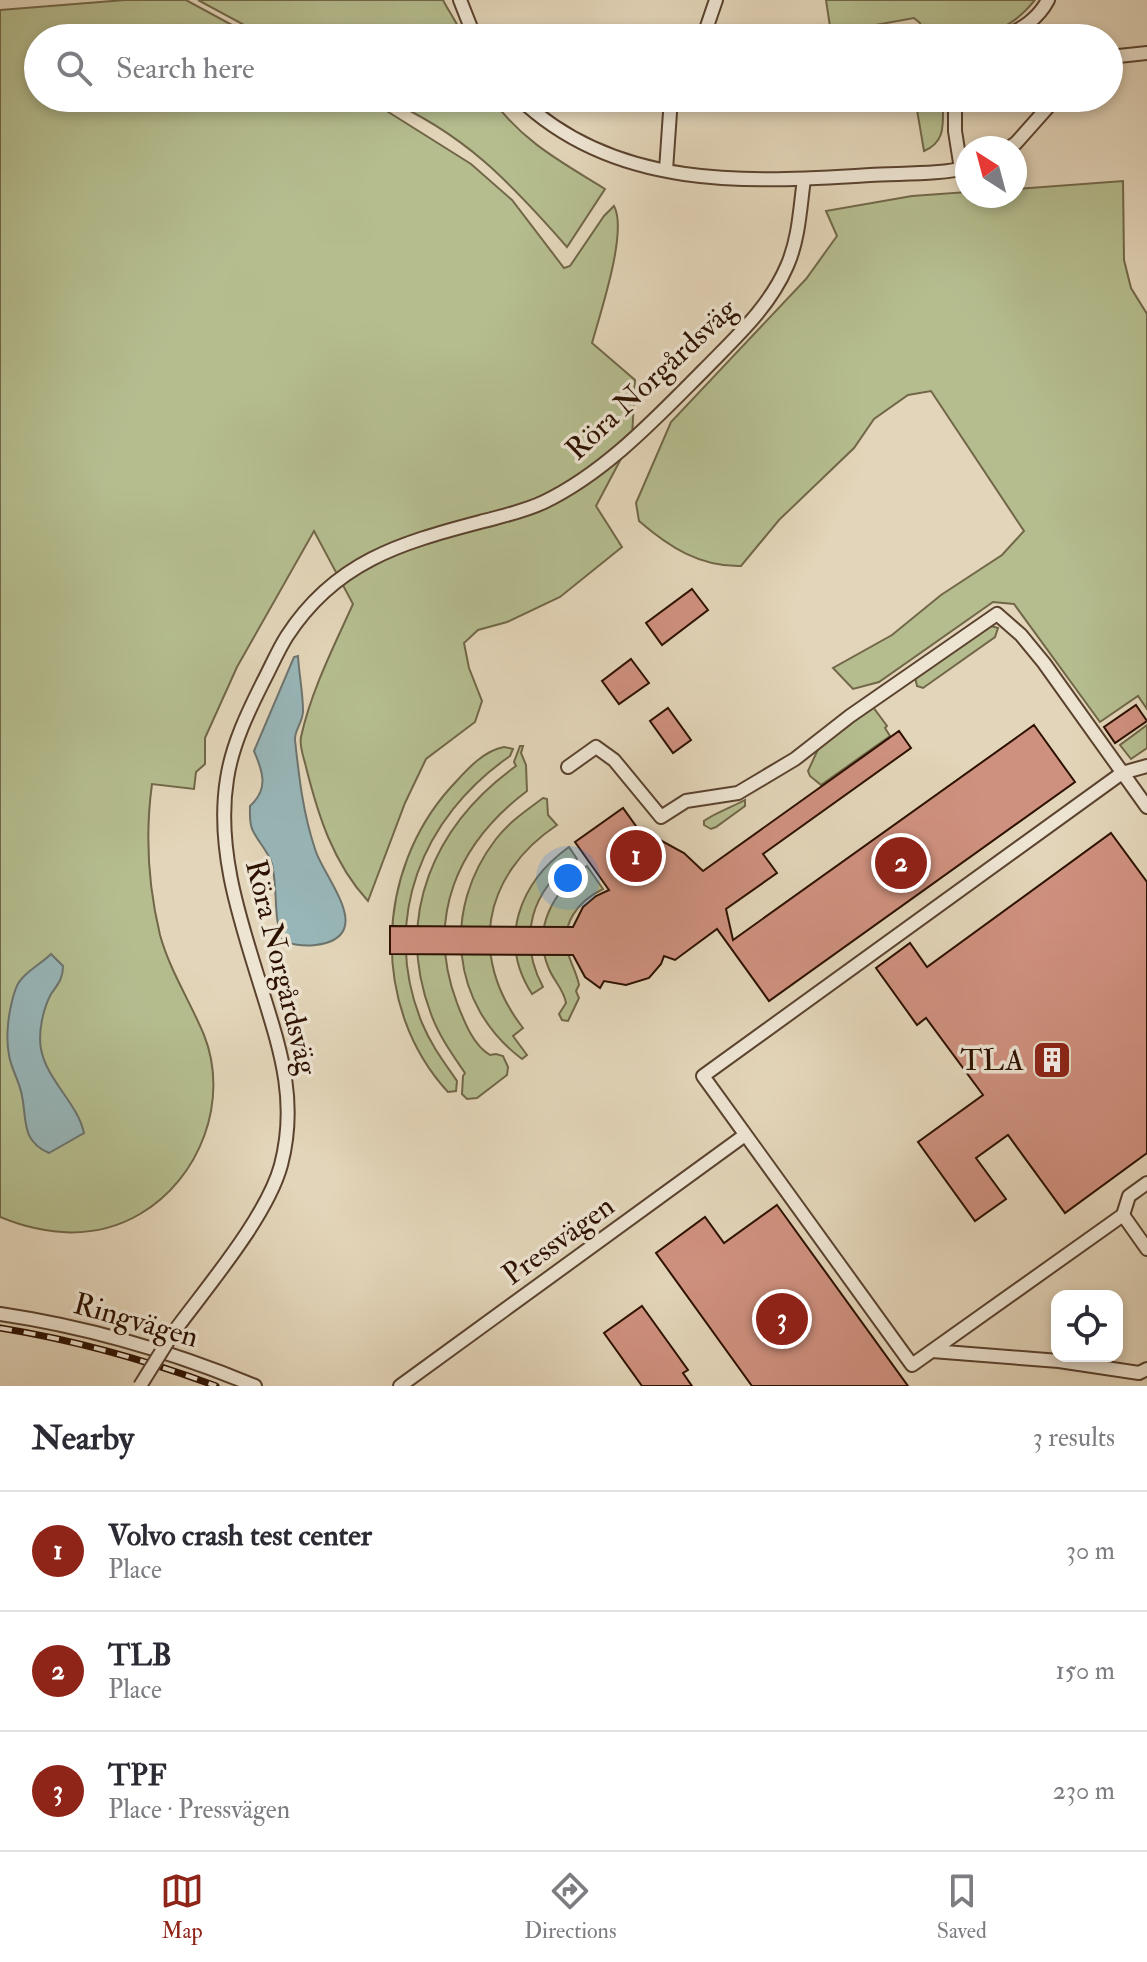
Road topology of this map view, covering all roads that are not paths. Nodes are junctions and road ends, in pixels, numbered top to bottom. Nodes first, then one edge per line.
1 (460, 0) edge
2 (716, 0) edge
3 (1048, 0) edge
4 (469, 24) edge
5 (708, 24) edge
6 (1028, 24) edge
7 (1147, 53) edge
8 (1123, 56) edge
9 (536, 112) edge
10 (670, 112) edge
11 (955, 112) edge
12 (1044, 112) edge
13 (956, 136) edge
14 (1022, 136) edge
15 (955, 169) edge
16 (666, 170) junction
17 (804, 179) junction
18 (1147, 766) edge
19 (568, 767) dead end
20 (1122, 773) junction
21 (1147, 807) edge
22 (745, 1135) junction
23 (1147, 1183) edge
24 (1123, 1215) junction
25 (1147, 1249) edge
26 (0, 1314) edge
27 (932, 1351) junction
28 (1147, 1369) edge
29 (140, 1386) edge
30 (255, 1386) edge
31 (400, 1386) edge

1 - 4 street
2 - 5 street
3 - 6 street
7 - 8 street
9 - 16 street
10 - 16 street
11 - 13 street
12 - 14 street
15 - 17 street
16 - 17 street
17 - 29 street, Röra Norgårdsväg, bridge
18 - 20 street
19 - 20 street
20 - 21 street
20 - 22 street
22 - 27 street
22 - 31 street, Pressvägen
23 - 24 street
24 - 25 street
24 - 27 street
26 - 30 street, Ringvägen
27 - 28 street

